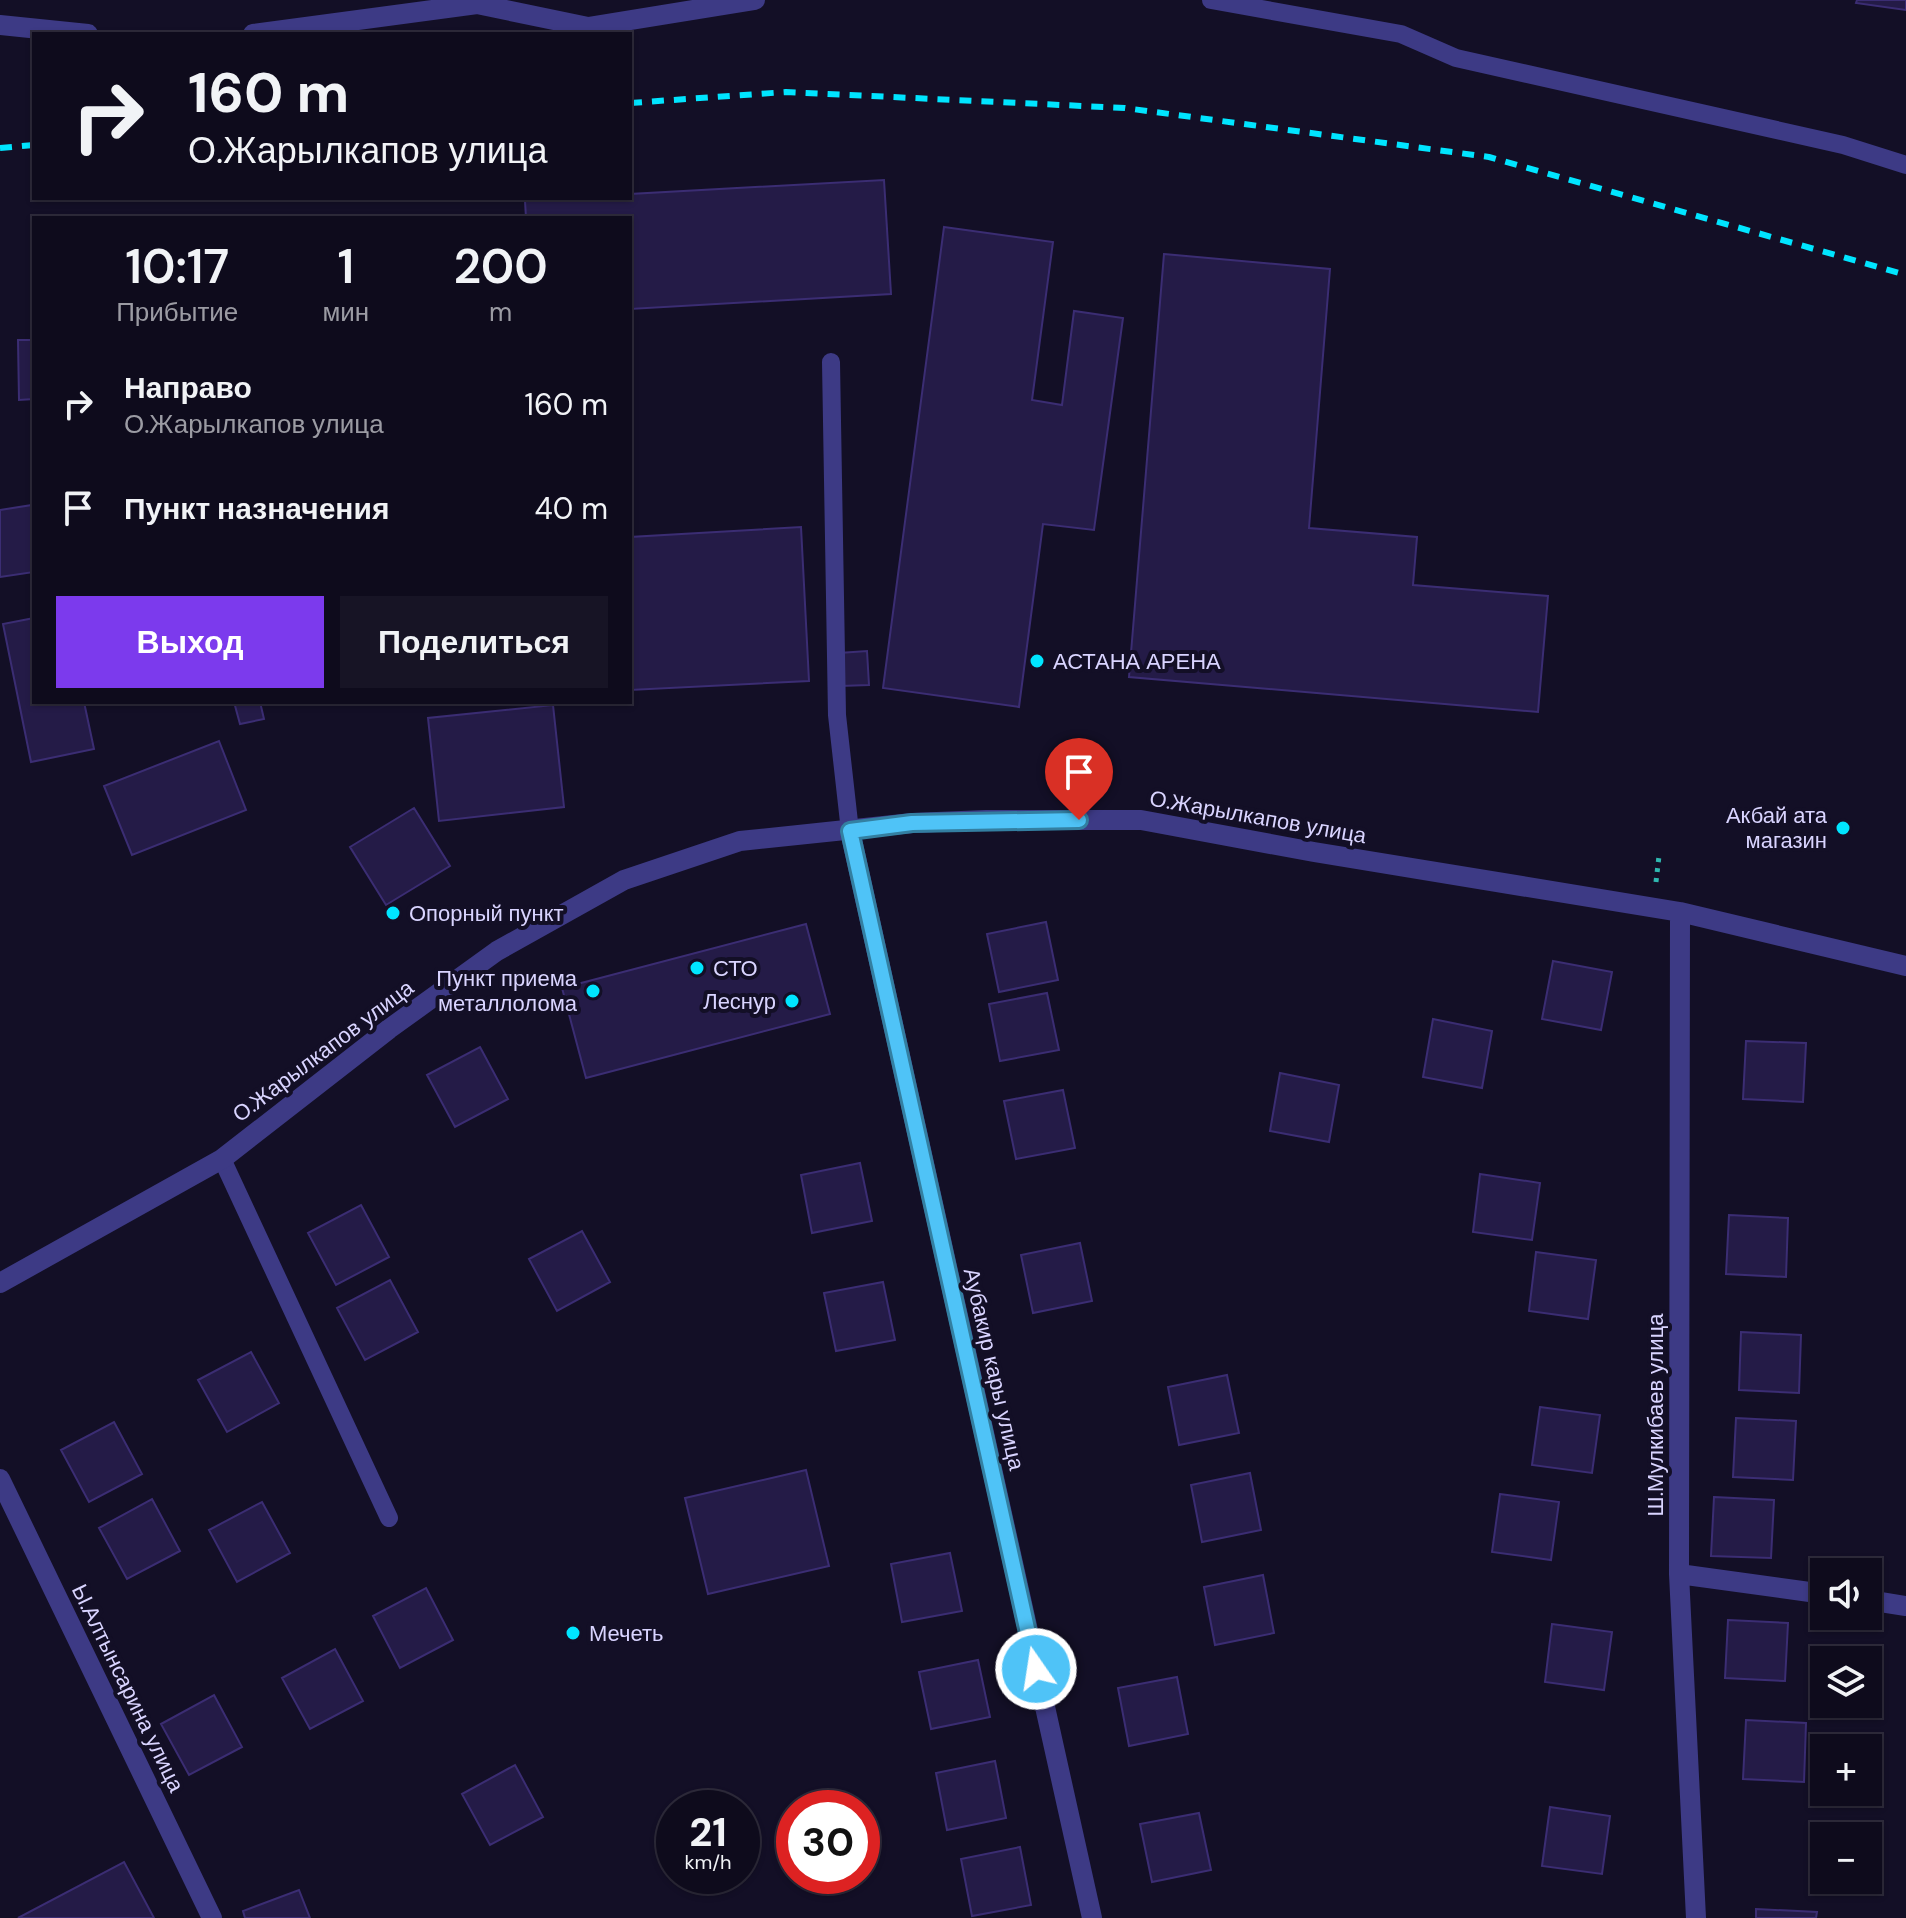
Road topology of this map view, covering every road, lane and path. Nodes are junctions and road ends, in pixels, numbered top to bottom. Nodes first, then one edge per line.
1 (755, 0) edge
2 (1211, 0) edge
3 (0, 25) edge
4 (68, 32) edge
5 (268, 32) edge
6 (1906, 165) edge
7 (831, 362) dead end
8 (850, 831) junction
9 (1680, 912) junction
10 (1906, 966) edge
11 (222, 1159) junction
12 (0, 1283) edge
13 (0, 1479) edge
14 (389, 1518) dead end
15 (1679, 1574) junction
16 (1810, 1592) edge
17 (1882, 1602) edge
18 (1906, 1606) edge
19 (210, 1917) edge
20 (1092, 1918) edge
21 (1696, 1918) edge

1 - 5 street
2 - 6 lane
3 - 4 street
7 - 8 lane
8 - 9 street, О.Жарылкапов улица
8 - 11 street, О.Жарылкапов улица
8 - 20 street, Аубакир кары улица
9 - 10 street, О.Жарылкапов улица
9 - 15 street, Ш.Мулкибаев улица
11 - 12 street, О.Жарылкапов улица
11 - 14 lane
13 - 19 street, Ы.Алтынсарина улица
15 - 16 street
15 - 21 street, Ш.Мулкибаев улица
17 - 18 street

